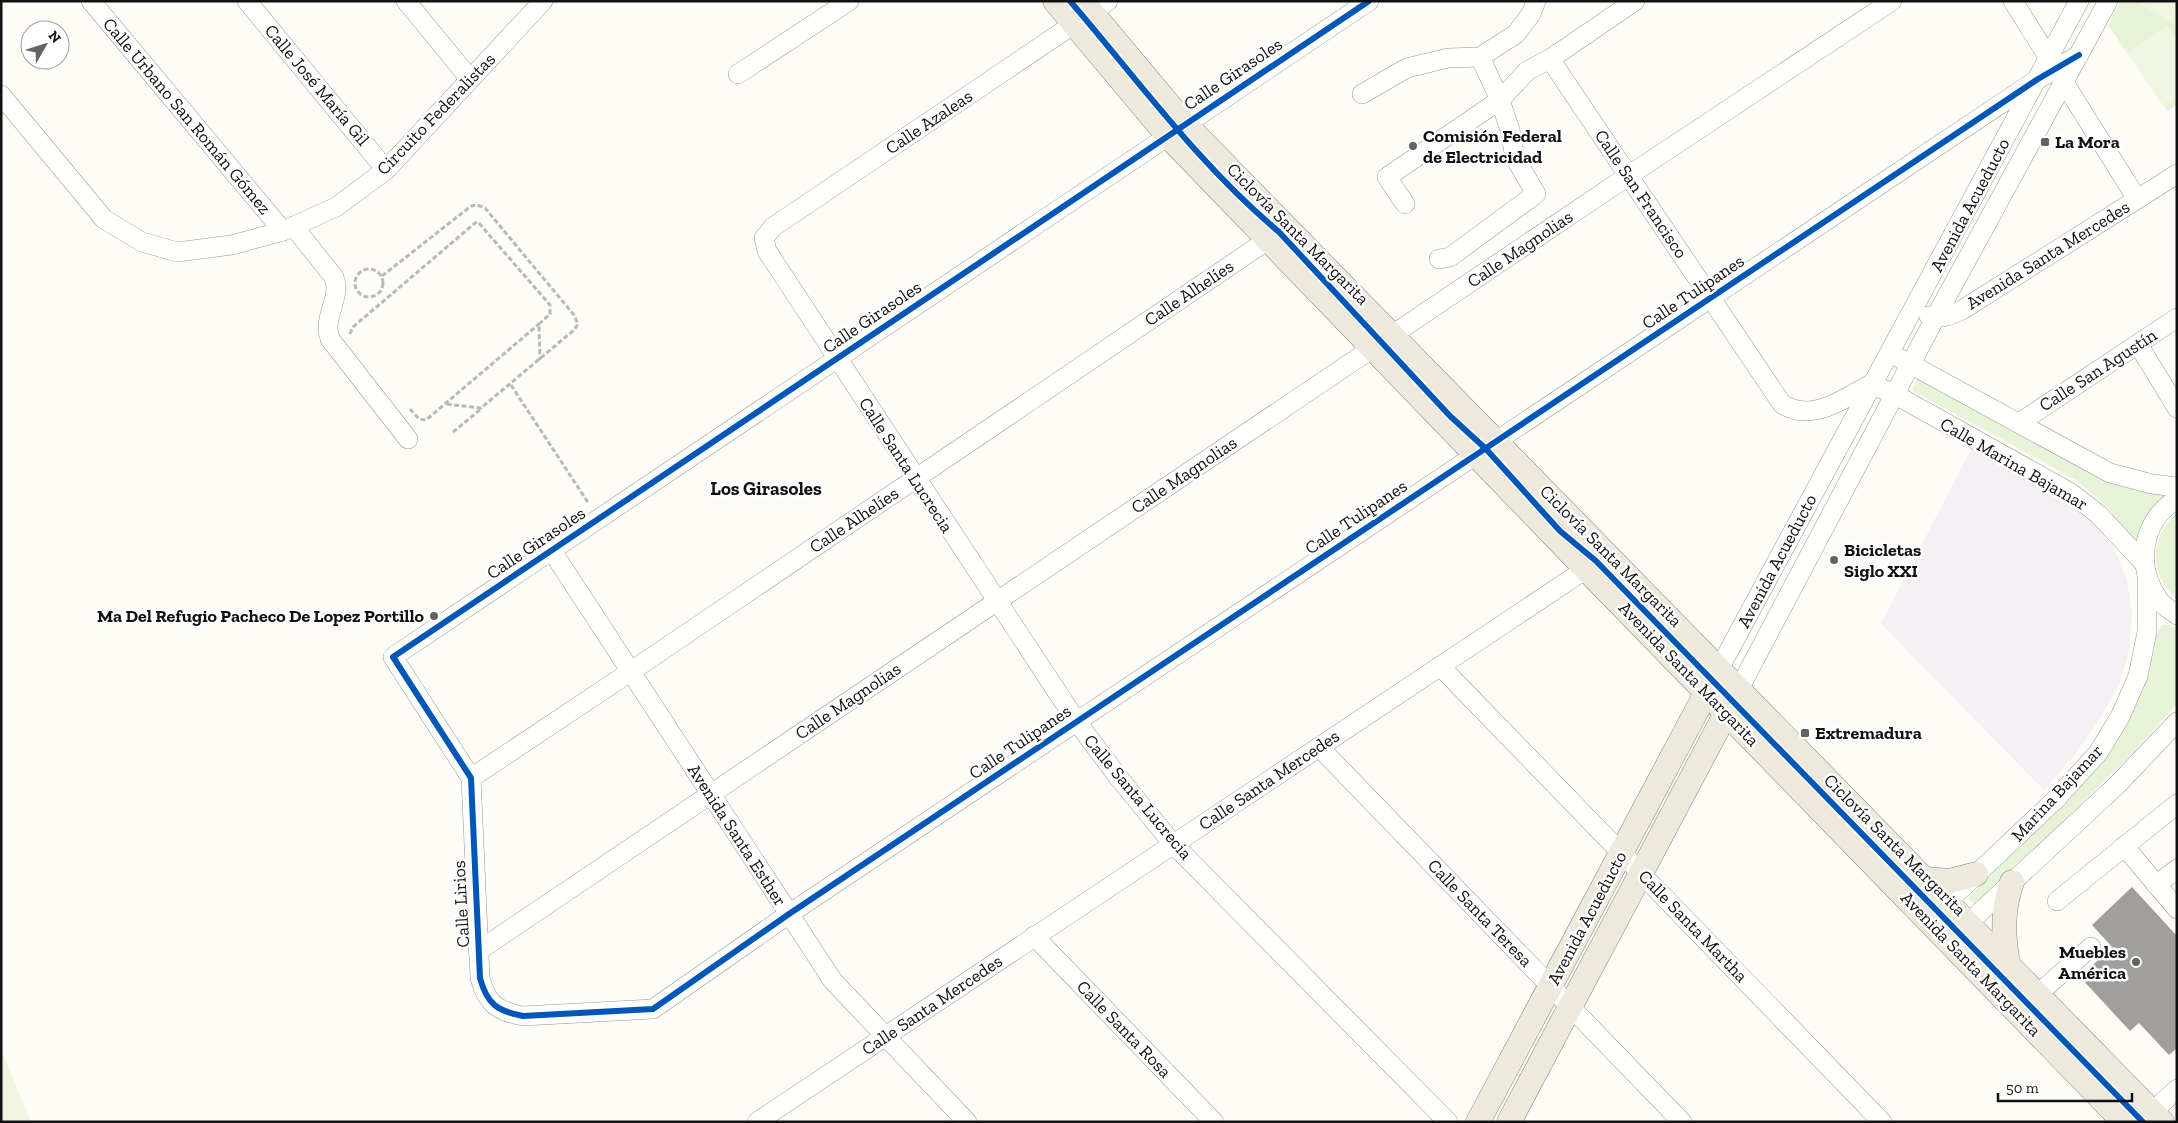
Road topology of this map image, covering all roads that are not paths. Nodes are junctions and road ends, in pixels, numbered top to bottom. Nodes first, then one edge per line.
1 (91, 1) edge
2 (247, 1) edge
3 (406, 1) edge
4 (543, 1) edge
5 (849, 1) edge
6 (1055, 1) edge
7 (1369, 1) edge
8 (1536, 1) edge
9 (1634, 1) edge
10 (1892, 1) edge
11 (2013, 1) edge
12 (2079, 1) edge
13 (2108, 1) edge
14 (1089, 10) edge
15 (1480, 57) junction
16 (1550, 59) junction
17 (2056, 70) junction
18 (738, 74) dead end
19 (470, 79) junction
20 (2038, 79) junction
21 (1362, 94) dead end
22 (1, 95) edge
23 (1500, 100) junction
24 (1177, 130) junction
25 (386, 170) junction
26 (2177, 174) edge
27 (1628, 176) junction
28 (2137, 199) junction
29 (1405, 204) dead end
30 (288, 229) junction
31 (1277, 234) junction
32 (767, 251) joint
33 (1439, 259) dead end
34 (1710, 298) junction
35 (1913, 310) junction
36 (1935, 318) junction
37 (2177, 318) edge
38 (1382, 342) junction
39 (2138, 344) junction
40 (1890, 353) junction
41 (836, 359) junction
42 (1911, 363) junction
43 (1871, 384) junction
44 (1894, 394) junction
45 (2177, 408) edge
46 (2019, 423) junction
47 (408, 439) dead end
48 (1486, 449) junction
49 (916, 478) junction
50 (2177, 486) edge
51 (2177, 499) edge
52 (552, 551) junction
53 (1606, 553) junction
54 (1586, 569) junction
55 (2145, 571) junction
56 (996, 601) junction
57 (2177, 615) edge
58 (1440, 666) junction
59 (1719, 669) junction
60 (630, 672) junction
61 (1739, 689) junction
62 (1707, 693) junction
63 (1727, 713) junction
64 (1077, 722) junction
65 (2177, 722) edge
66 (1319, 746) junction
67 (471, 778) junction
68 (710, 794) junction
69 (2177, 804) edge
70 (1173, 844) junction
71 (2124, 846) junction
72 (1621, 852) junction
73 (2177, 869) edge
74 (1641, 873) junction
75 (1976, 874) junction
76 (1926, 879) junction
77 (2012, 882) junction
78 (2156, 885) junction
79 (2057, 901) dead end
80 (1948, 902) junction
81 (2177, 909) edge
82 (790, 914) junction
83 (1928, 920) junction
84 (1968, 923) junction
85 (1034, 936) junction
86 (1949, 941) junction
87 (2091, 947) dead end
88 (478, 951) junction
89 (2008, 964) junction
90 (1551, 985) junction
91 (2038, 994) junction
92 (1570, 1006) junction
93 (653, 1009) joint
94 (884, 1036) junction
95 (2177, 1089) edge
96 (2157, 1117) edge
97 (757, 1122) edge
98 (966, 1122) edge
99 (1214, 1122) edge
100 (1448, 1122) edge
101 (1478, 1122) edge
102 (1509, 1122) edge
103 (1682, 1122) edge
104 (1882, 1122) edge
105 (2124, 1122) edge

1 - 30 street, Calle Urbano San Román Gómez
2 - 25 street, Calle José María Gil
3 - 19 street
4 - 19 street, Circuito Federalistas
5 - 18 street
6 - 14 main road, Avenida Santa Margarita
7 - 24 street, Calle Girasoles
8 - 15 street
9 - 16 street
10 - 27 street, Calle Magnolias
11 - 17 street
12 - 17 street, Avenida Acueducto
13 - 17 street
14 - 24 main road, Avenida Santa Margarita
14 - 32 street, Calle Azaleas
15 - 21 street
15 - 23 street
16 - 23 street
16 - 27 street, Calle San Francisco
17 - 20 street, Avenida Acueducto
17 - 28 street
17 - 36 street, Avenida Acueducto
19 - 25 street, Circuito Federalistas
20 - 34 street, Calle Tulipanes
20 - 35 street, Avenida Acueducto
22 - 30 street, Circuito Federalistas
23 - 29 street
23 - 33 street
24 - 31 main road, Avenida Santa Margarita
24 - 41 street, Calle Girasoles
25 - 30 street, Circuito Federalistas
26 - 28 street, Avenida Santa Mercedes
27 - 34 street, Calle San Francisco
27 - 38 street, Calle Magnolias
28 - 36 street, Avenida Santa Mercedes
30 - 47 street, Calle Urbano San Román Gómez
31 - 38 main road, Avenida Santa Margarita
31 - 49 street, Calle Alhelíes
32 - 41 street, Calle Santa Lucrecia
34 - 43 street, Calle San Francisco
34 - 48 street, Calle Tulipanes
35 - 36 street
35 - 40 street, Avenida Acueducto
36 - 42 street, Avenida Acueducto
37 - 39 street, Calle San Agustín
38 - 48 main road, Avenida Santa Margarita
38 - 56 street, Calle Magnolias
39 - 45 street
39 - 46 street, Calle San Agustín
40 - 42 street, Calle Marina Bajamar
40 - 43 street, Avenida Acueducto
41 - 49 street, Calle Santa Lucrecia
41 - 52 street, Calle Girasoles
42 - 44 street, Avenida Acueducto
42 - 46 street, Calle Marina Bajamar
43 - 44 street, Calle Marina Bajamar
43 - 59 street, Avenida Acueducto
44 - 55 street, Calle Marina Bajamar
44 - 61 street, Avenida Acueducto
46 - 50 street, Calle Marina Bajamar
48 - 53 main road, Avenida Santa Margarita
48 - 54 main road, Avenida Santa Margarita
48 - 64 street, Calle Tulipanes
49 - 56 street, Calle Santa Lucrecia
49 - 60 street, Calle Alhelíes
51 - 55 street, Marina Bajamar
52 - 60 street, Avenida Santa Esther
52 - 67 street, Calle Girasoles
53 - 54 street, Calle Santa Mercedes
53 - 59 main road, Avenida Santa Margarita
54 - 58 street, Calle Santa Mercedes
54 - 62 main road, Avenida Santa Margarita
55 - 57 street, Calle Marina Bajamar
55 - 75 street, Marina Bajamar
56 - 64 street, Calle Santa Lucrecia
56 - 68 street, Calle Magnolias
58 - 66 street, Calle Santa Mercedes
58 - 72 street, Calle Santa Martha
59 - 61 main road, Avenida Santa Margarita
59 - 62 main road, Avenida Acueducto
60 - 67 street, Calle Alhelíes
60 - 68 street, Avenida Santa Esther
61 - 63 main road, Avenida Acueducto
61 - 76 main road, Avenida Santa Margarita
62 - 63 main road, Avenida Santa Margarita
62 - 72 main road, Avenida Acueducto
63 - 74 main road, Avenida Acueducto
63 - 83 main road, Avenida Santa Margarita
64 - 70 street, Calle Santa Lucrecia
64 - 82 street, Calle Tulipanes
65 - 77 street, Marina Bajamar
66 - 70 street, Calle Santa Mercedes
66 - 90 street, Calle Santa Teresa
67 - 88 street, Calle Lirios
68 - 82 street, Avenida Santa Esther
68 - 88 street, Calle Magnolias
69 - 71 street
70 - 85 street, Calle Santa Mercedes
70 - 100 street, Calle Santa Lucrecia
71 - 78 street
71 - 79 street
72 - 74 street, Calle Santa Martha
72 - 90 main road, Avenida Acueducto
73 - 78 street
74 - 92 main road, Avenida Acueducto
74 - 104 street, Calle Santa Martha
75 - 76 main road
75 - 80 street, Marina Bajamar
76 - 80 main road, Avenida Santa Margarita
77 - 84 street, Marina Bajamar
77 - 89 main road
78 - 81 street
80 - 83 street, Marina Bajamar
80 - 84 main road, Avenida Santa Margarita
82 - 93 street, Calle Tulipanes
82 - 94 street, Avenida Santa Esther
83 - 86 main road, Avenida Santa Margarita
84 - 86 street, Marina Bajamar
84 - 89 main road, Avenida Santa Margarita
85 - 94 street, Calle Santa Mercedes
85 - 99 street, Calle Santa Rosa
86 - 105 main road, Avenida Santa Margarita
87 - 91 street
88 - 93 street, Calle Lirios
89 - 91 main road, Avenida Santa Margarita
90 - 92 street, Calle Santa Teresa
90 - 101 main road, Avenida Acueducto
91 - 96 main road, Avenida Santa Margarita
92 - 102 main road, Avenida Acueducto
92 - 103 street, Calle Santa Teresa
94 - 97 street, Calle Santa Mercedes
94 - 98 street, Avenida Santa Esther
95 - 96 street

